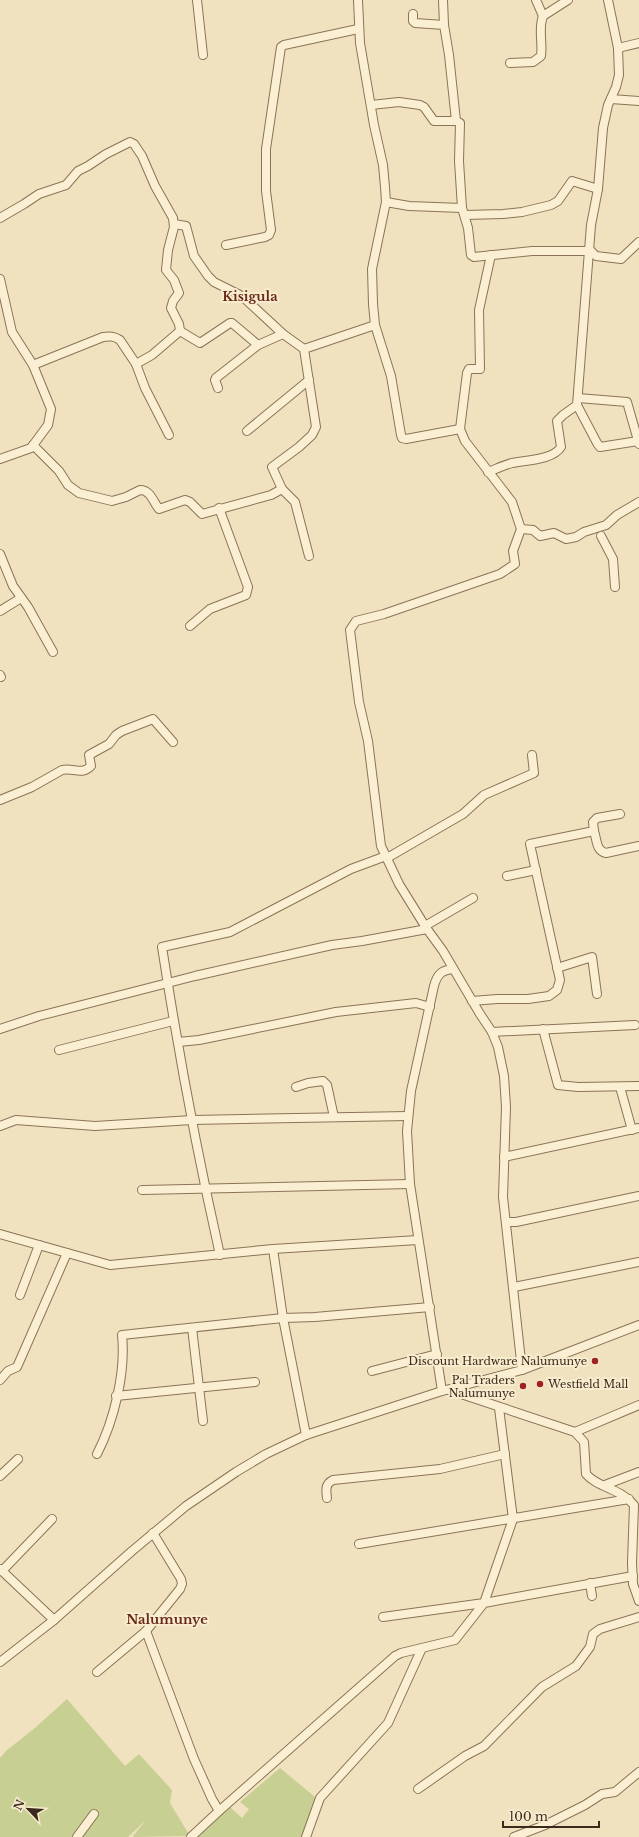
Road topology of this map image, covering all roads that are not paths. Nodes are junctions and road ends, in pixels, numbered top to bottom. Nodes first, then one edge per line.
1 (197, 0) edge
2 (358, 0) edge
3 (443, 0) edge
4 (536, 0) edge
5 (568, 0) edge
6 (608, 0) edge
7 (413, 14) dead end
8 (543, 16) junction
9 (444, 25) junction
10 (358, 29) junction
11 (639, 43) edge
12 (618, 48) junction
13 (203, 55) dead end
14 (510, 63) dead end
15 (611, 99) junction
16 (639, 101) edge
17 (371, 105) junction
18 (456, 121) junction
19 (598, 189) junction
20 (386, 202) junction
21 (464, 211) junction
22 (0, 218) edge
23 (174, 224) junction
24 (639, 242) edge
25 (226, 245) dead end
26 (589, 250) junction
27 (491, 255) junction
28 (0, 279) edge
29 (375, 325) junction
30 (180, 331) junction
31 (283, 334) junction
32 (258, 345) junction
33 (304, 349) junction
34 (136, 364) junction
35 (32, 365) junction
36 (309, 380) junction
37 (218, 388) dead end
38 (577, 401) junction
39 (460, 429) junction
40 (247, 431) dead end
41 (169, 435) dead end
42 (638, 442) edge
43 (33, 445) junction
44 (0, 459) edge
45 (488, 472) junction
46 (282, 489) junction
47 (639, 502) edge
48 (219, 508) junction
49 (521, 529) junction
50 (600, 536) dead end
51 (0, 555) edge
52 (309, 556) dead end
53 (615, 587) dead end
54 (21, 598) junction
55 (0, 611) edge
56 (190, 626) dead end
57 (53, 652) dead end
58 (173, 742) dead end
59 (532, 754) dead end
60 (0, 800) edge
61 (620, 814) dead end
62 (594, 831) junction
63 (639, 846) edge
64 (387, 857) junction
65 (536, 870) junction
66 (507, 876) dead end
67 (473, 898) dead end
68 (557, 968) junction
69 (453, 970) junction
70 (168, 984) junction
71 (597, 994) dead end
72 (472, 1001) junction
73 (430, 1007) junction
74 (174, 1021) junction
75 (635, 1025) dead end
76 (0, 1029) edge
77 (543, 1030) junction
78 (492, 1032) junction
79 (178, 1042) junction
80 (59, 1050) dead end
81 (639, 1086) edge
82 (296, 1087) dead end
83 (620, 1087) junction
84 (408, 1116) junction
85 (334, 1117) junction
86 (192, 1120) junction
87 (0, 1126) edge
88 (636, 1129) edge
89 (504, 1157) junction
90 (410, 1184) junction
91 (142, 1190) dead end
92 (205, 1190) junction
93 (639, 1196) edge
94 (507, 1222) junction
95 (0, 1234) edge
96 (418, 1240) junction
97 (39, 1245) junction
98 (273, 1249) junction
99 (68, 1253) junction
100 (220, 1255) junction
101 (639, 1262) edge
102 (514, 1287) junction
103 (20, 1295) dead end
104 (430, 1307) junction
105 (283, 1318) junction
106 (639, 1325) edge
107 (192, 1328) junction
108 (437, 1354) junction
109 (522, 1370) junction
110 (372, 1371) dead end
111 (0, 1380) edge
112 (255, 1382) dead end
113 (198, 1389) junction
114 (446, 1390) junction
115 (116, 1396) junction
116 (639, 1405) edge
117 (499, 1408) junction
118 (203, 1421) dead end
119 (575, 1432) junction
120 (306, 1435) junction
121 (97, 1454) dead end
122 (505, 1454) junction
123 (18, 1459) dead end
124 (639, 1472) edge
125 (0, 1476) edge
126 (605, 1485) junction
127 (327, 1498) dead end
128 (629, 1499) junction
129 (52, 1519) dead end
130 (513, 1519) junction
131 (153, 1533) junction
132 (359, 1544) dead end
133 (1, 1570) edge
134 (633, 1576) junction
135 (590, 1583) junction
136 (592, 1596) dead end
137 (639, 1601) edge
138 (484, 1603) junction
139 (383, 1616) dead end
140 (639, 1617) edge
141 (54, 1620) junction
142 (146, 1631) junction
143 (422, 1648) junction
144 (0, 1662) edge
145 (97, 1672) dead end
146 (639, 1772) edge
147 (418, 1789) dead end
148 (220, 1811) junction
149 (94, 1814) dead end
150 (76, 1837) edge
151 (191, 1837) edge
152 (306, 1837) edge
153 (514, 1837) edge

1 - 13 street
2 - 10 street
3 - 9 street
4 - 8 street
5 - 8 street
6 - 12 street
7 - 9 street
8 - 14 street
9 - 18 street
10 - 17 street
10 - 25 street
11 - 12 street
12 - 15 street
15 - 16 street
15 - 19 street
17 - 18 street
17 - 20 street
18 - 21 street
19 - 21 street
19 - 26 street
20 - 21 street
20 - 29 street
21 - 27 street
22 - 23 street
23 - 30 street
23 - 31 street
24 - 26 street
26 - 27 street
26 - 38 street
27 - 39 street
28 - 35 street
29 - 33 street
29 - 39 street
30 - 32 street
30 - 34 street
31 - 32 street
31 - 33 street
32 - 37 street
33 - 36 street
34 - 35 street
34 - 41 street
35 - 43 street
36 - 40 street
36 - 46 street
38 - 42 street
38 - 42 street
38 - 45 street
39 - 45 street
43 - 44 street
43 - 48 street
45 - 49 street
46 - 48 street
46 - 52 street
47 - 49 street
48 - 56 street
49 - 64 street
50 - 53 street
51 - 54 street
54 - 55 street
54 - 57 street
58 - 60 street
59 - 64 street
61 - 62 street
62 - 63 street
62 - 65 street
64 - 67 street
64 - 70 street
65 - 66 street
65 - 68 street
68 - 71 street
68 - 72 street
69 - 70 street
69 - 72 street
69 - 73 street
70 - 74 street
70 - 76 street
72 - 78 street
73 - 79 street
73 - 84 street
74 - 79 street
74 - 80 street
75 - 77 street
77 - 78 street
77 - 83 street
78 - 89 street
79 - 86 street
81 - 83 street
82 - 85 street
83 - 88 street
84 - 85 street
84 - 90 street
85 - 86 street
86 - 87 street
86 - 92 street
88 - 89 street
89 - 94 street
90 - 92 street
90 - 96 street
91 - 92 street
92 - 100 street
93 - 94 street
94 - 102 street
95 - 97 street
96 - 98 street
96 - 104 street
97 - 99 street
97 - 103 street
98 - 100 street
98 - 105 street
99 - 100 street
99 - 111 street
101 - 102 street
102 - 109 street
104 - 105 street
104 - 108 street
105 - 107 street
105 - 120 street
106 - 109 street
107 - 113 street
107 - 115 street
108 - 110 street
108 - 114 street
109 - 114 street
112 - 113 street
113 - 115 street
113 - 118 street
114 - 117 street
114 - 120 street
115 - 121 street
116 - 119 street
117 - 119 street
117 - 122 street
119 - 126 street
120 - 131 street
122 - 127 street
122 - 130 street
123 - 125 street
124 - 126 street
126 - 128 street
128 - 130 street
128 - 134 street
129 - 133 street
130 - 132 street
130 - 138 street
131 - 141 street
131 - 142 street
133 - 141 street
134 - 135 street
134 - 137 street
135 - 136 street
135 - 138 street
138 - 139 street
138 - 143 street
140 - 147 street
141 - 144 street
142 - 145 street
142 - 148 street
143 - 148 street
143 - 152 street
146 - 153 street
148 - 151 street
149 - 150 street

